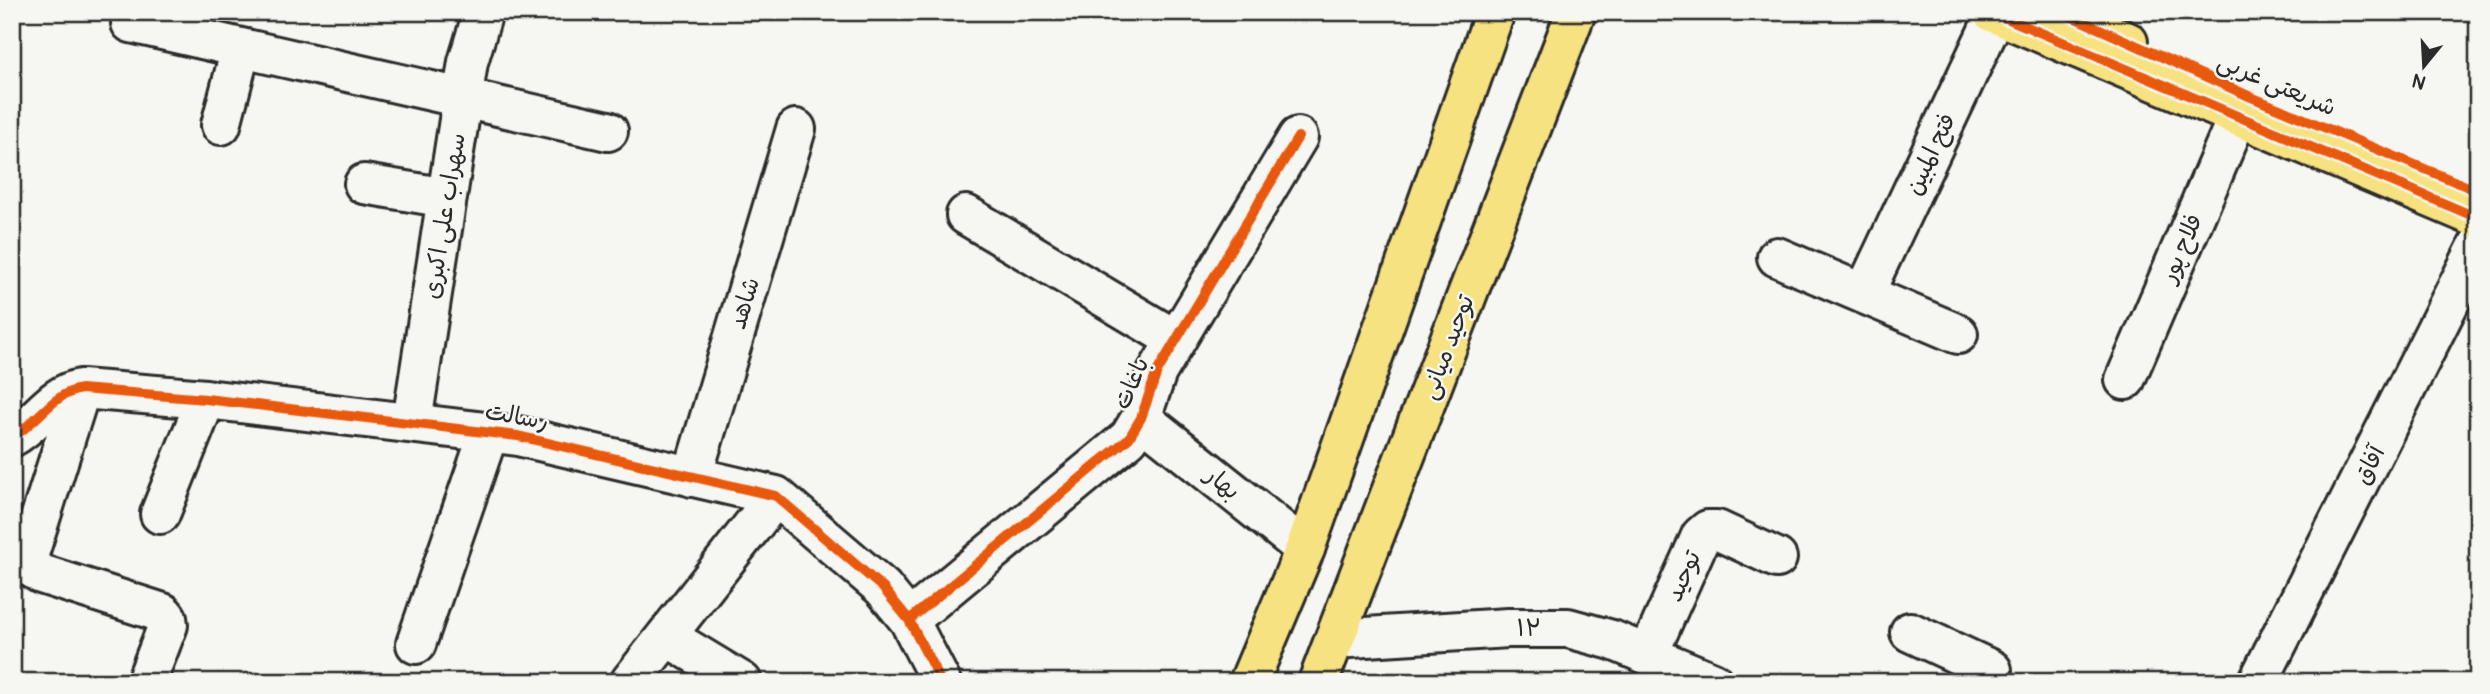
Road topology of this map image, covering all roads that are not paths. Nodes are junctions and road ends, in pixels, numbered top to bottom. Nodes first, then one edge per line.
1 (482, 12) edge
2 (1495, 12) edge
3 (2062, 12) edge
4 (1994, 13) edge
5 (1578, 19) edge
6 (131, 23) dead end
7 (241, 48) junction
8 (462, 98) junction
9 (2238, 116) junction
10 (221, 125) dead end
11 (796, 129) dead end
12 (608, 131) dead end
13 (1298, 137) dead end
14 (364, 184) dead end
15 (2478, 191) edge
16 (447, 198) junction
17 (966, 215) dead end
18 (2478, 218) edge
19 (2478, 246) edge
20 (1777, 257) dead end
21 (1864, 295) junction
22 (1958, 334) dead end
23 (1176, 340) junction
24 (2125, 380) dead end
25 (81, 389) junction
26 (205, 399) junction
27 (1141, 418) junction
28 (412, 422) junction
29 (489, 432) junction
30 (12, 436) edge
31 (692, 477) junction
32 (776, 496) junction
33 (160, 514) dead end
34 (1305, 549) junction
35 (1777, 558) dead end
36 (909, 620) junction
37 (1910, 632) dead end
38 (666, 636) junction
39 (1335, 639) junction
40 (416, 644) dead end
41 (1648, 655) junction
42 (146, 682) edge
43 (630, 682) edge
44 (742, 682) edge
45 (941, 682) edge
46 (1249, 682) edge
47 (1318, 682) edge
48 (1713, 682) edge
49 (1986, 682) edge
50 (2258, 682) edge

1 - 8 street, سهراب علی اکبری
2 - 34 main road
3 - 15 main road, شریعتی غربی
4 - 9 main road, شریعتی غربی
4 - 21 street, فتح المبین
5 - 39 main road, توحید میانی
6 - 7 street
7 - 8 street
7 - 10 street
8 - 12 street
8 - 16 street, سهراب علی اکبری
9 - 18 main road, شریعتی غربی
9 - 24 street, فلاح پور
11 - 31 street, شاهد
13 - 23 street, باغات
14 - 16 street
16 - 28 street, سهراب علی اکبری
17 - 23 street
19 - 50 street, آفاق
20 - 21 street
21 - 22 street
23 - 27 street, باغات
25 - 26 street, رسالت
25 - 30 street
25 - 42 street
26 - 28 street, رسالت
26 - 33 street
27 - 34 street, بهار
27 - 36 street, باغات
28 - 29 street, رسالت
29 - 31 street, رسالت
29 - 40 street
31 - 32 street, رسالت
32 - 36 street, رسالت
32 - 38 street
34 - 46 main road
35 - 41 street, توحید
36 - 45 street, رسالت
37 - 49 street
38 - 43 street
38 - 44 street
39 - 41 street, ۱۲
39 - 47 main road, توحید میانی
41 - 48 street, ۱۲

